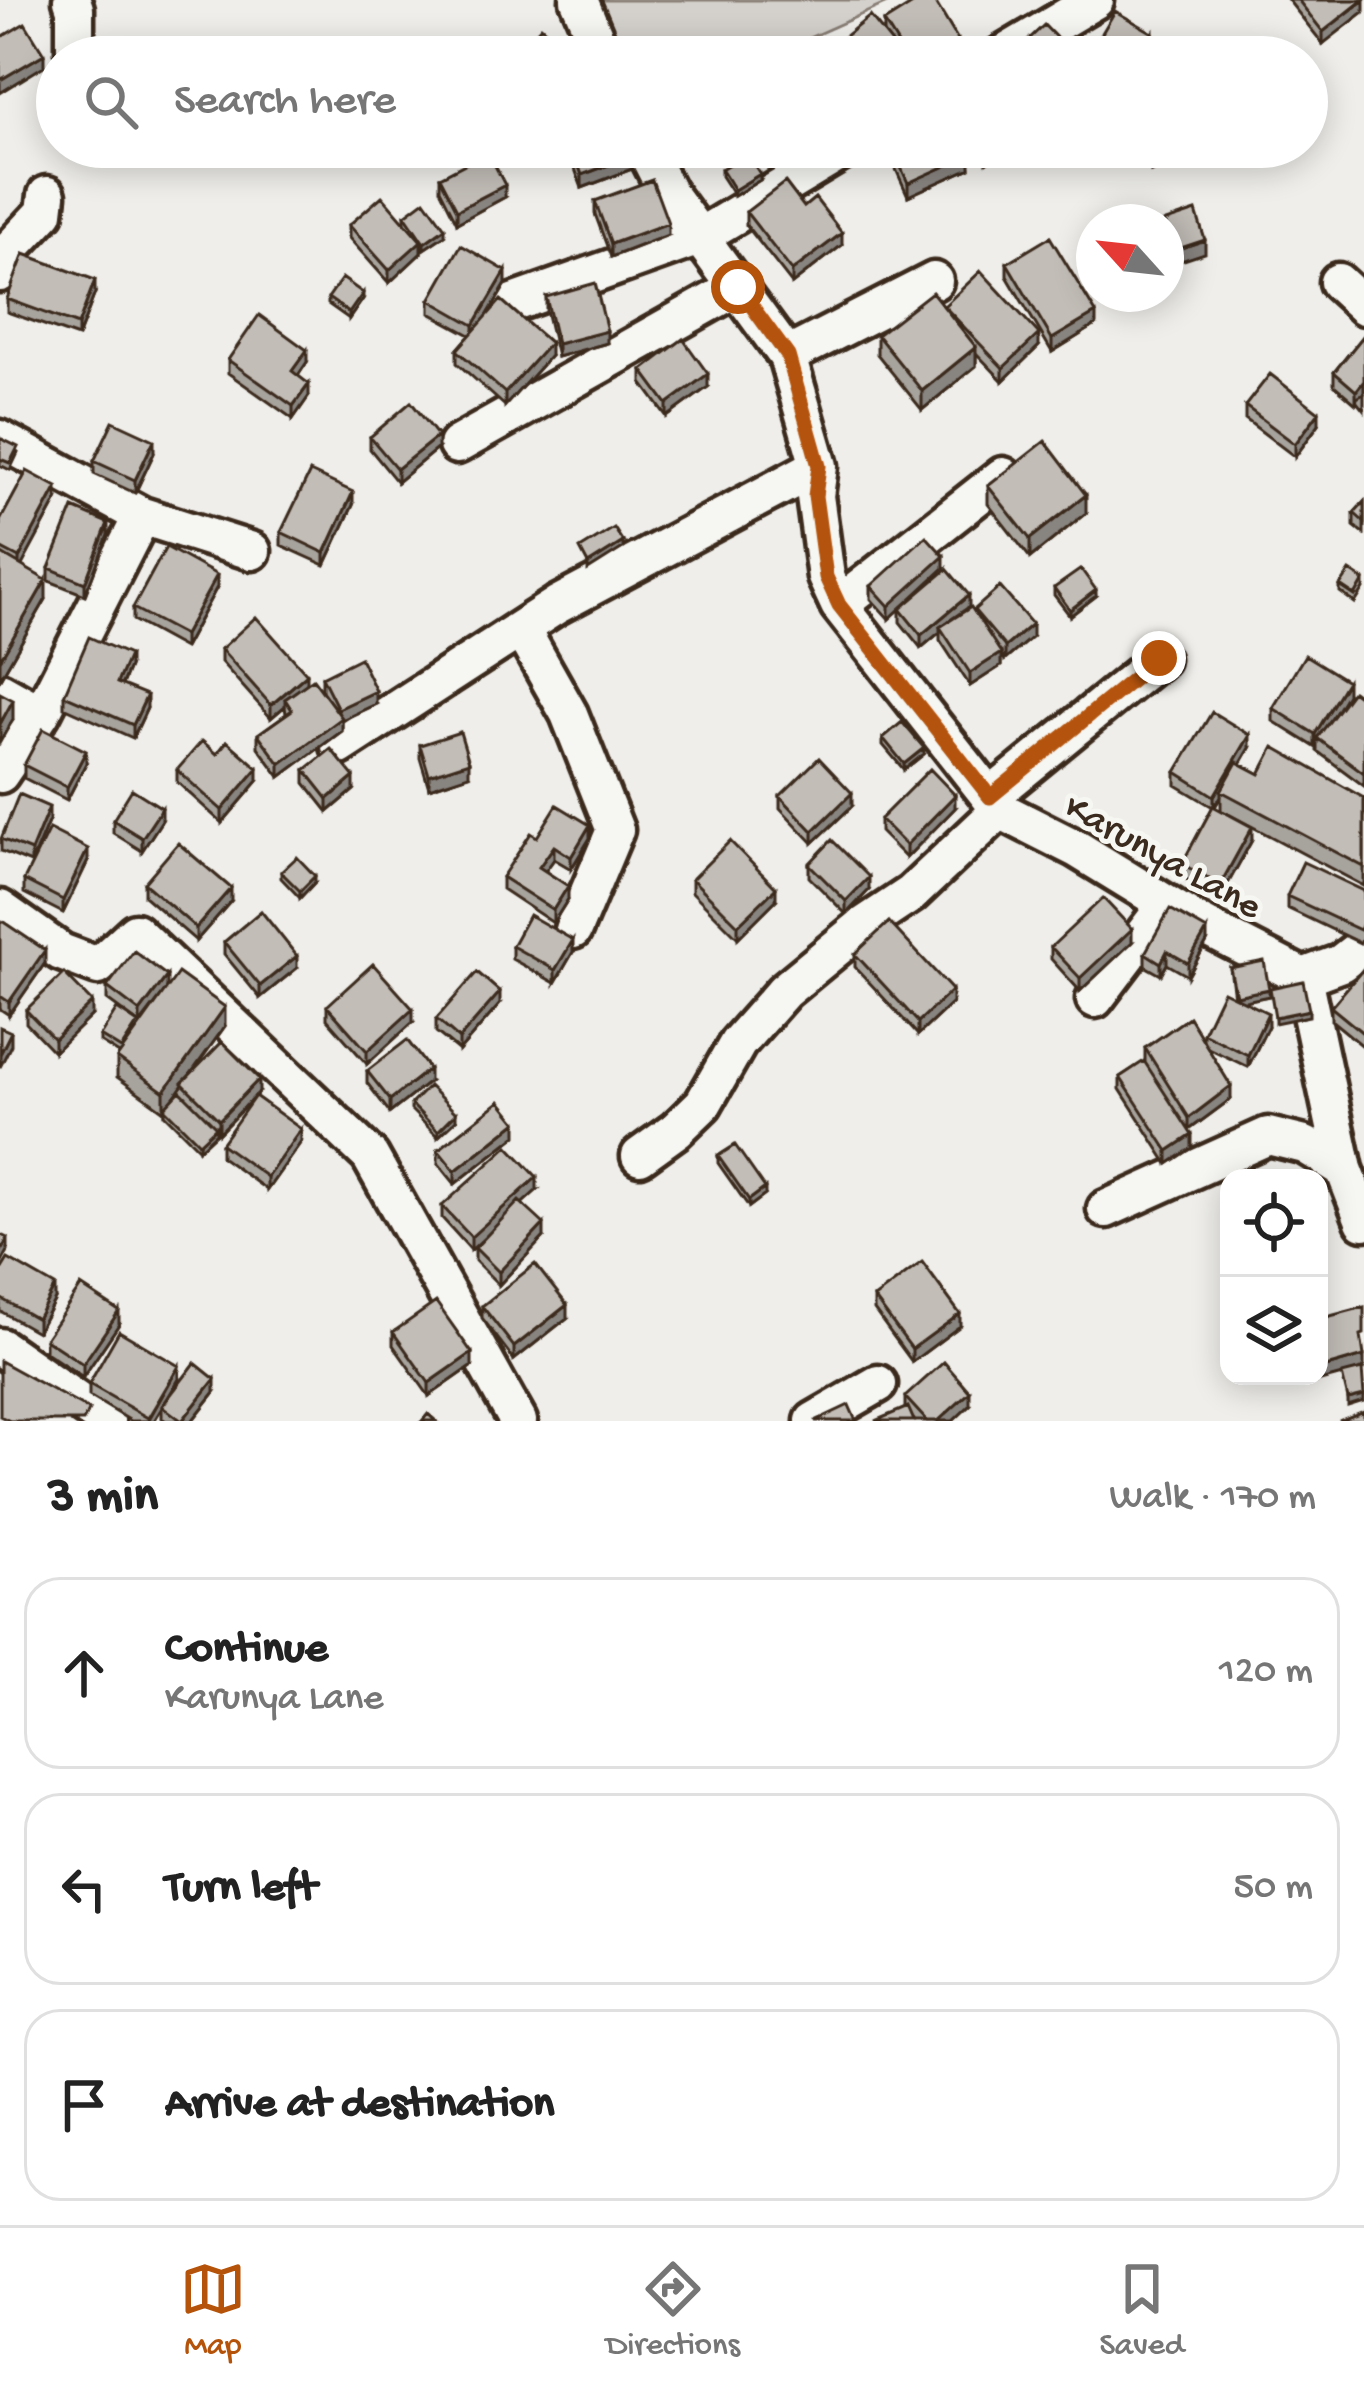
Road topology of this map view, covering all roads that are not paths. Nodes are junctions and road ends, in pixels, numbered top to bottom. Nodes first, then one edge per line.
1 (72, 0) edge
2 (579, 0) edge
3 (1095, 0) edge
4 (75, 36) edge
5 (594, 36) edge
6 (1034, 36) edge
7 (655, 168) edge
8 (814, 168) edge
9 (46, 195) dead end
10 (699, 237) junction
11 (0, 273) edge
12 (934, 280) dead end
13 (738, 287) junction
14 (506, 306) edge
15 (788, 356) junction
16 (0, 439) edge
17 (458, 445) dead end
18 (819, 466) junction
19 (1003, 476) edge
20 (142, 516) junction
21 (252, 551) dead end
22 (839, 605) junction
23 (521, 629) junction
24 (1159, 658) dead end
25 (0, 691) edge
26 (41, 714) junction
27 (340, 746) dead end
28 (0, 774) edge
29 (995, 804) junction
30 (1166, 905) junction
31 (0, 909) edge
32 (573, 929) dead end
33 (1364, 945) edge
34 (1303, 977) junction
35 (1095, 999) dead end
36 (640, 1156) dead end
37 (1344, 1169) junction
38 (1106, 1209) dead end
39 (1364, 1221) edge
40 (0, 1347) edge
41 (878, 1384) dead end
42 (106, 1421) edge
43 (518, 1421) edge
44 (814, 1421) edge

1 - 4 street
2 - 5 street
3 - 6 street
7 - 10 street, Karunya Lane
8 - 10 street
9 - 11 street
10 - 13 street, Karunya Lane
10 - 14 street
12 - 15 street
13 - 15 street, Karunya Lane
13 - 17 street
15 - 18 street, Karunya Lane
16 - 20 street
18 - 22 street, Karunya Lane
18 - 23 street
19 - 22 street
20 - 21 street
20 - 26 street
22 - 29 street, Karunya Lane
23 - 27 street
23 - 32 street
24 - 29 street
25 - 26 street
26 - 28 street
29 - 30 street, Karunya Lane
29 - 36 street
30 - 34 street, Karunya Lane
30 - 35 street
31 - 43 street
33 - 34 street
34 - 37 street
37 - 38 street
37 - 39 street
40 - 42 street
41 - 44 street

